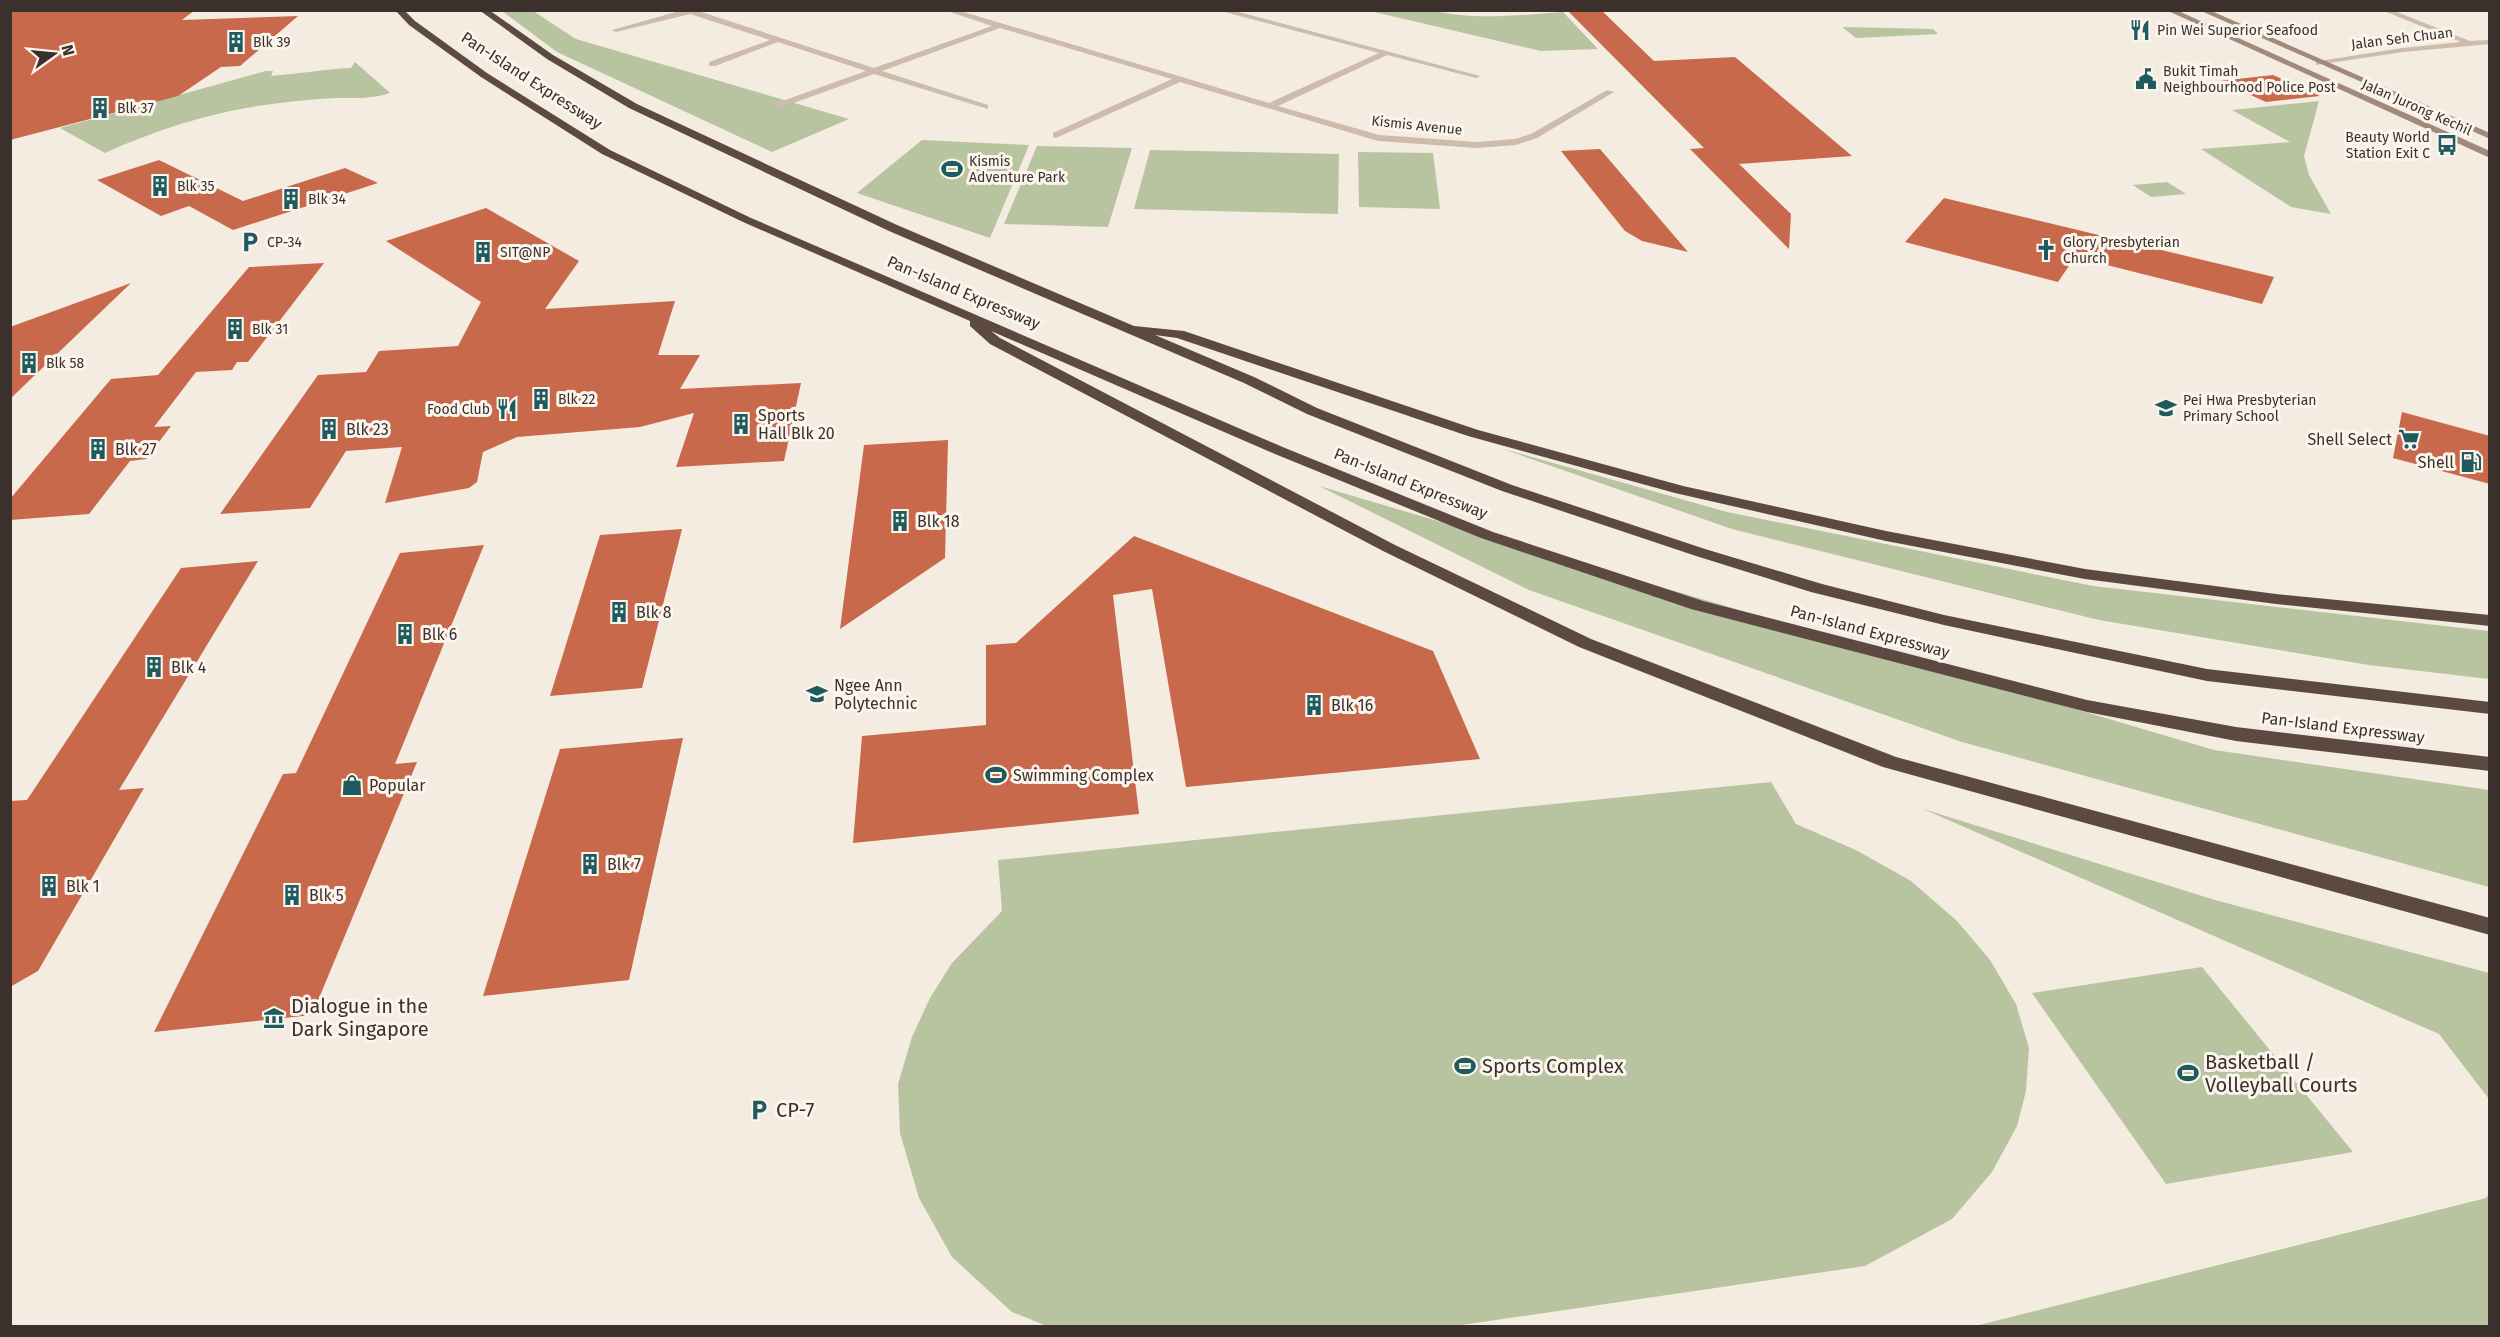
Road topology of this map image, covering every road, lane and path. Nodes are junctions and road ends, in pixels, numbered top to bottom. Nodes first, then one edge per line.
1 (399, 10) edge
2 (483, 10) edge
3 (946, 10) edge
4 (1220, 10) edge
5 (2169, 10) edge
6 (2202, 10) edge
7 (2384, 10) edge
8 (687, 11) edge
9 (999, 26) junction
10 (616, 30) dead end
11 (777, 40) junction
12 (2490, 42) edge
13 (2470, 44) junction
14 (1386, 53) junction
15 (2319, 63) junction
16 (712, 64) dead end
17 (874, 71) junction
18 (1476, 76) dead end
19 (1180, 80) junction
20 (1610, 92) dead end
21 (777, 106) dead end
22 (1270, 106) junction
23 (986, 107) dead end
24 (1056, 135) dead end
25 (2490, 136) edge
26 (2490, 155) edge
27 (968, 314) junction
28 (1126, 329) junction
29 (2490, 621) edge
30 (2482, 707) edge
31 (2490, 764) edge
32 (2490, 927) edge

1 - 27 highway, Pan-Island Expressway
2 - 28 highway, Pan-Island Expressway
3 - 9 street, Kismis Avenue
4 - 14 street
5 - 26 main road, Jalan Jurong Kechil
6 - 15 main road, Jalan Jurong Kechil
7 - 13 street
8 - 10 street
8 - 11 street
9 - 17 street
9 - 19 street, Kismis Avenue
11 - 16 street
11 - 17 street
12 - 13 street, Jalan Seh Chuan
13 - 15 street, Jalan Seh Chuan
14 - 18 street
14 - 22 street
15 - 25 main road, Jalan Jurong Kechil
17 - 21 street
17 - 23 street
19 - 22 street, Kismis Avenue
19 - 24 street
20 - 22 street, Kismis Avenue
27 - 31 highway, Pan-Island Expressway
27 - 32 highway
28 - 29 highway
28 - 30 highway, Pan-Island Expressway

